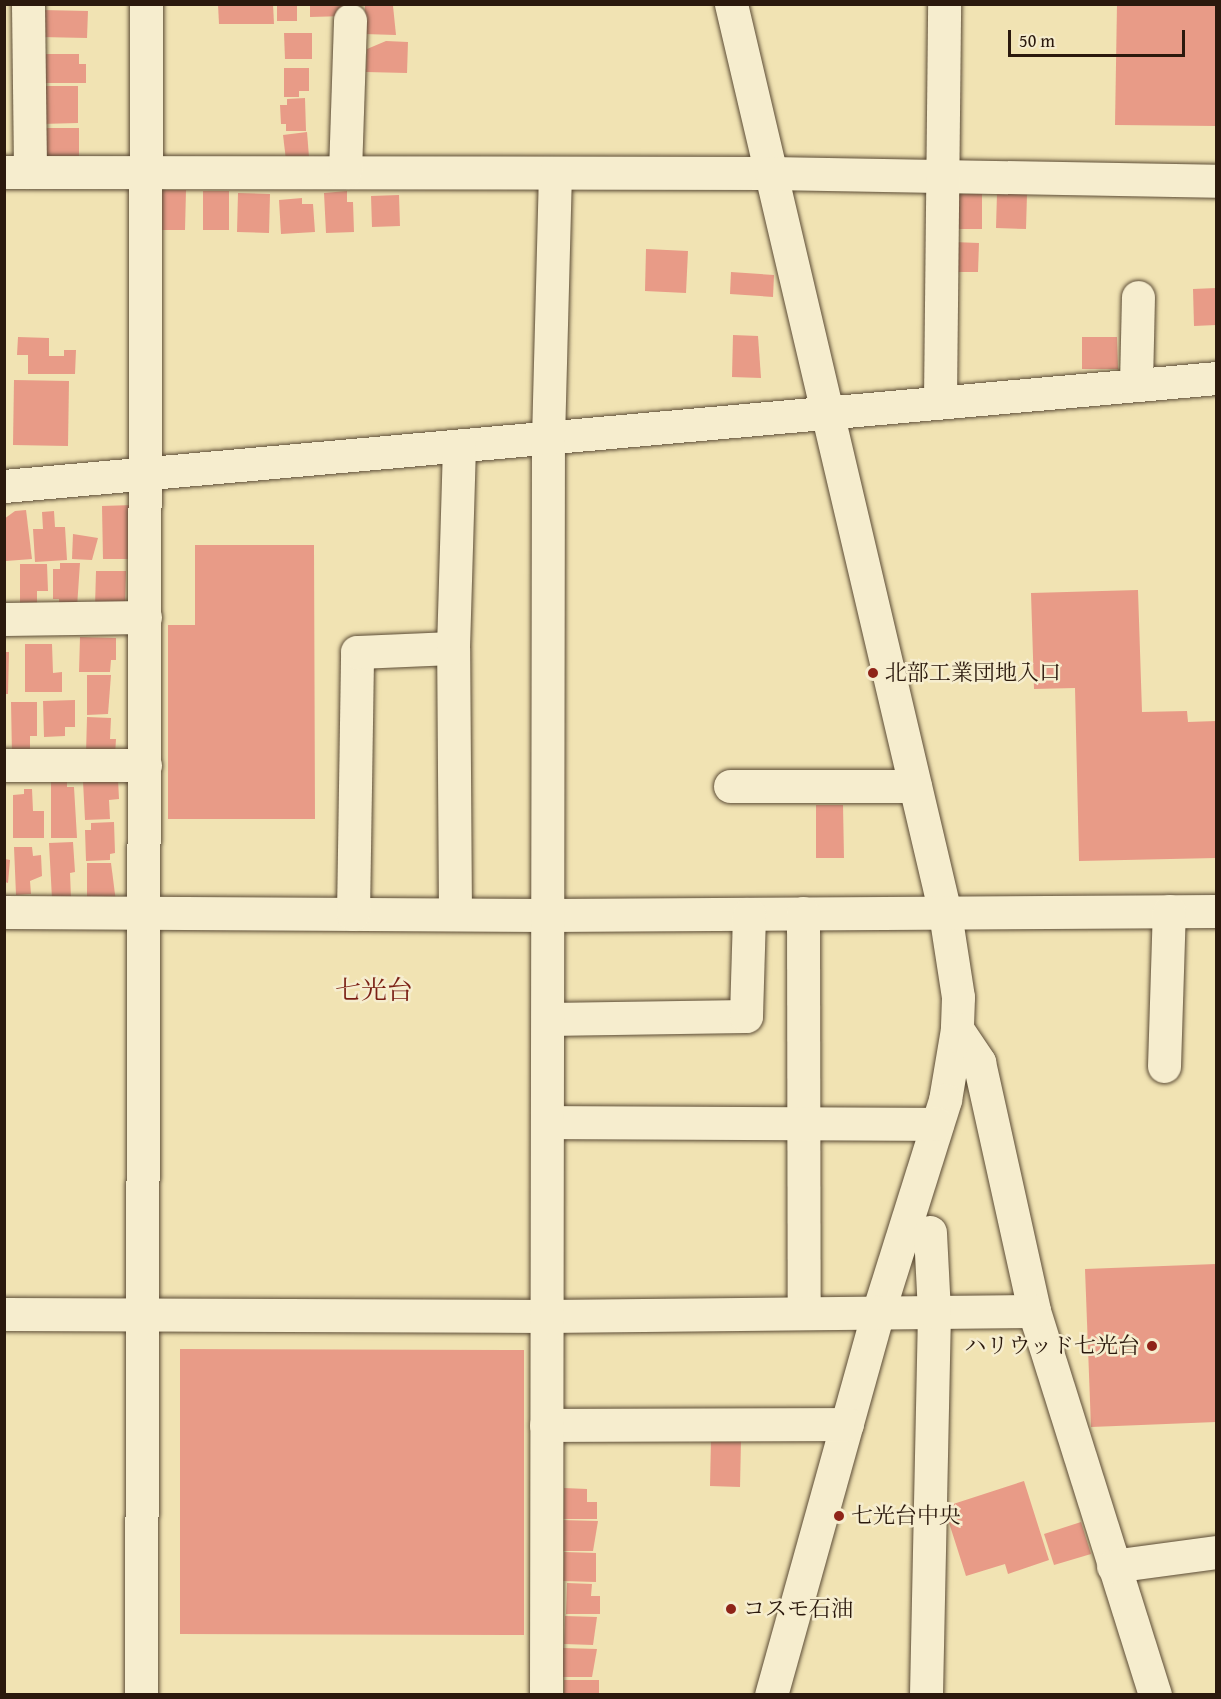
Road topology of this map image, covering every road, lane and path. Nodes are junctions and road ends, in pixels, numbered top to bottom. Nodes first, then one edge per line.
1 (146, 4) edge
2 (731, 4) edge
3 (944, 4) edge
4 (20, 10) edge
5 (350, 20) dead end
6 (17, 172) edge
7 (148, 172) junction
8 (345, 172) junction
9 (555, 173) junction
10 (771, 173) junction
11 (942, 178) junction
12 (1216, 181) edge
13 (1138, 297) dead end
14 (1216, 378) edge
15 (1136, 384) junction
16 (940, 400) junction
17 (826, 411) junction
18 (548, 439) junction
19 (459, 447) junction
20 (146, 474) junction
21 (4, 486) edge
22 (145, 617) junction
23 (4, 619) edge
24 (453, 648) junction
25 (4, 765) edge
26 (145, 765) junction
27 (730, 786) dead end
28 (915, 786) junction
29 (1169, 911) junction
30 (1216, 911) edge
31 (4, 912) edge
32 (145, 912) junction
33 (945, 912) junction
34 (803, 913) junction
35 (352, 914) junction
36 (455, 914) junction
37 (749, 914) junction
38 (548, 915) junction
39 (549, 1019) junction
40 (957, 1029) junction
41 (1164, 1066) dead end
42 (947, 1090) junction
43 (988, 1104) junction
44 (549, 1122) junction
45 (805, 1123) junction
46 (938, 1124) junction
47 (930, 1232) dead end
48 (1034, 1311) junction
49 (878, 1312) junction
50 (934, 1312) junction
51 (804, 1313) junction
52 (4, 1314) edge
53 (145, 1315) junction
54 (546, 1316) junction
55 (847, 1424) junction
56 (546, 1425) junction
57 (1216, 1552) edge
58 (1113, 1566) junction
59 (141, 1695) edge
60 (546, 1695) edge
61 (771, 1695) edge
62 (926, 1695) edge
63 (1155, 1695) edge

1 - 7 street
2 - 10 street
3 - 11 street
4 - 6 street
5 - 8 street
6 - 7 street
7 - 8 street
7 - 20 street
8 - 9 street
9 - 10 street
9 - 18 street
10 - 11 street
10 - 17 street
11 - 12 street
11 - 16 street
13 - 15 street
14 - 15 street
15 - 16 street
16 - 17 street
17 - 18 street
17 - 28 street
18 - 19 street
18 - 38 street
19 - 20 street
19 - 24 street
20 - 21 street
20 - 22 street
22 - 23 street
22 - 26 street
24 - 35 street
24 - 36 street
25 - 26 street
26 - 32 street
27 - 28 street
28 - 33 street
29 - 30 street
29 - 33 street
29 - 41 street
31 - 32 street
32 - 35 street
32 - 53 street
33 - 34 street
33 - 40 street
34 - 37 street
34 - 45 street
35 - 36 street
36 - 38 street
37 - 38 street
37 - 39 street
38 - 39 street
39 - 44 street
40 - 42 street
40 - 43 street
42 - 43 street
42 - 46 street
43 - 48 street
44 - 45 street
44 - 54 street
45 - 46 street
45 - 51 street
46 - 49 street
47 - 50 street
48 - 50 street
48 - 58 street
49 - 50 street
49 - 51 street
49 - 55 street
50 - 62 street
51 - 54 street
52 - 53 street
53 - 54 street
53 - 59 street
54 - 56 street
55 - 56 street
55 - 61 street
56 - 60 street
57 - 58 street
58 - 63 street

